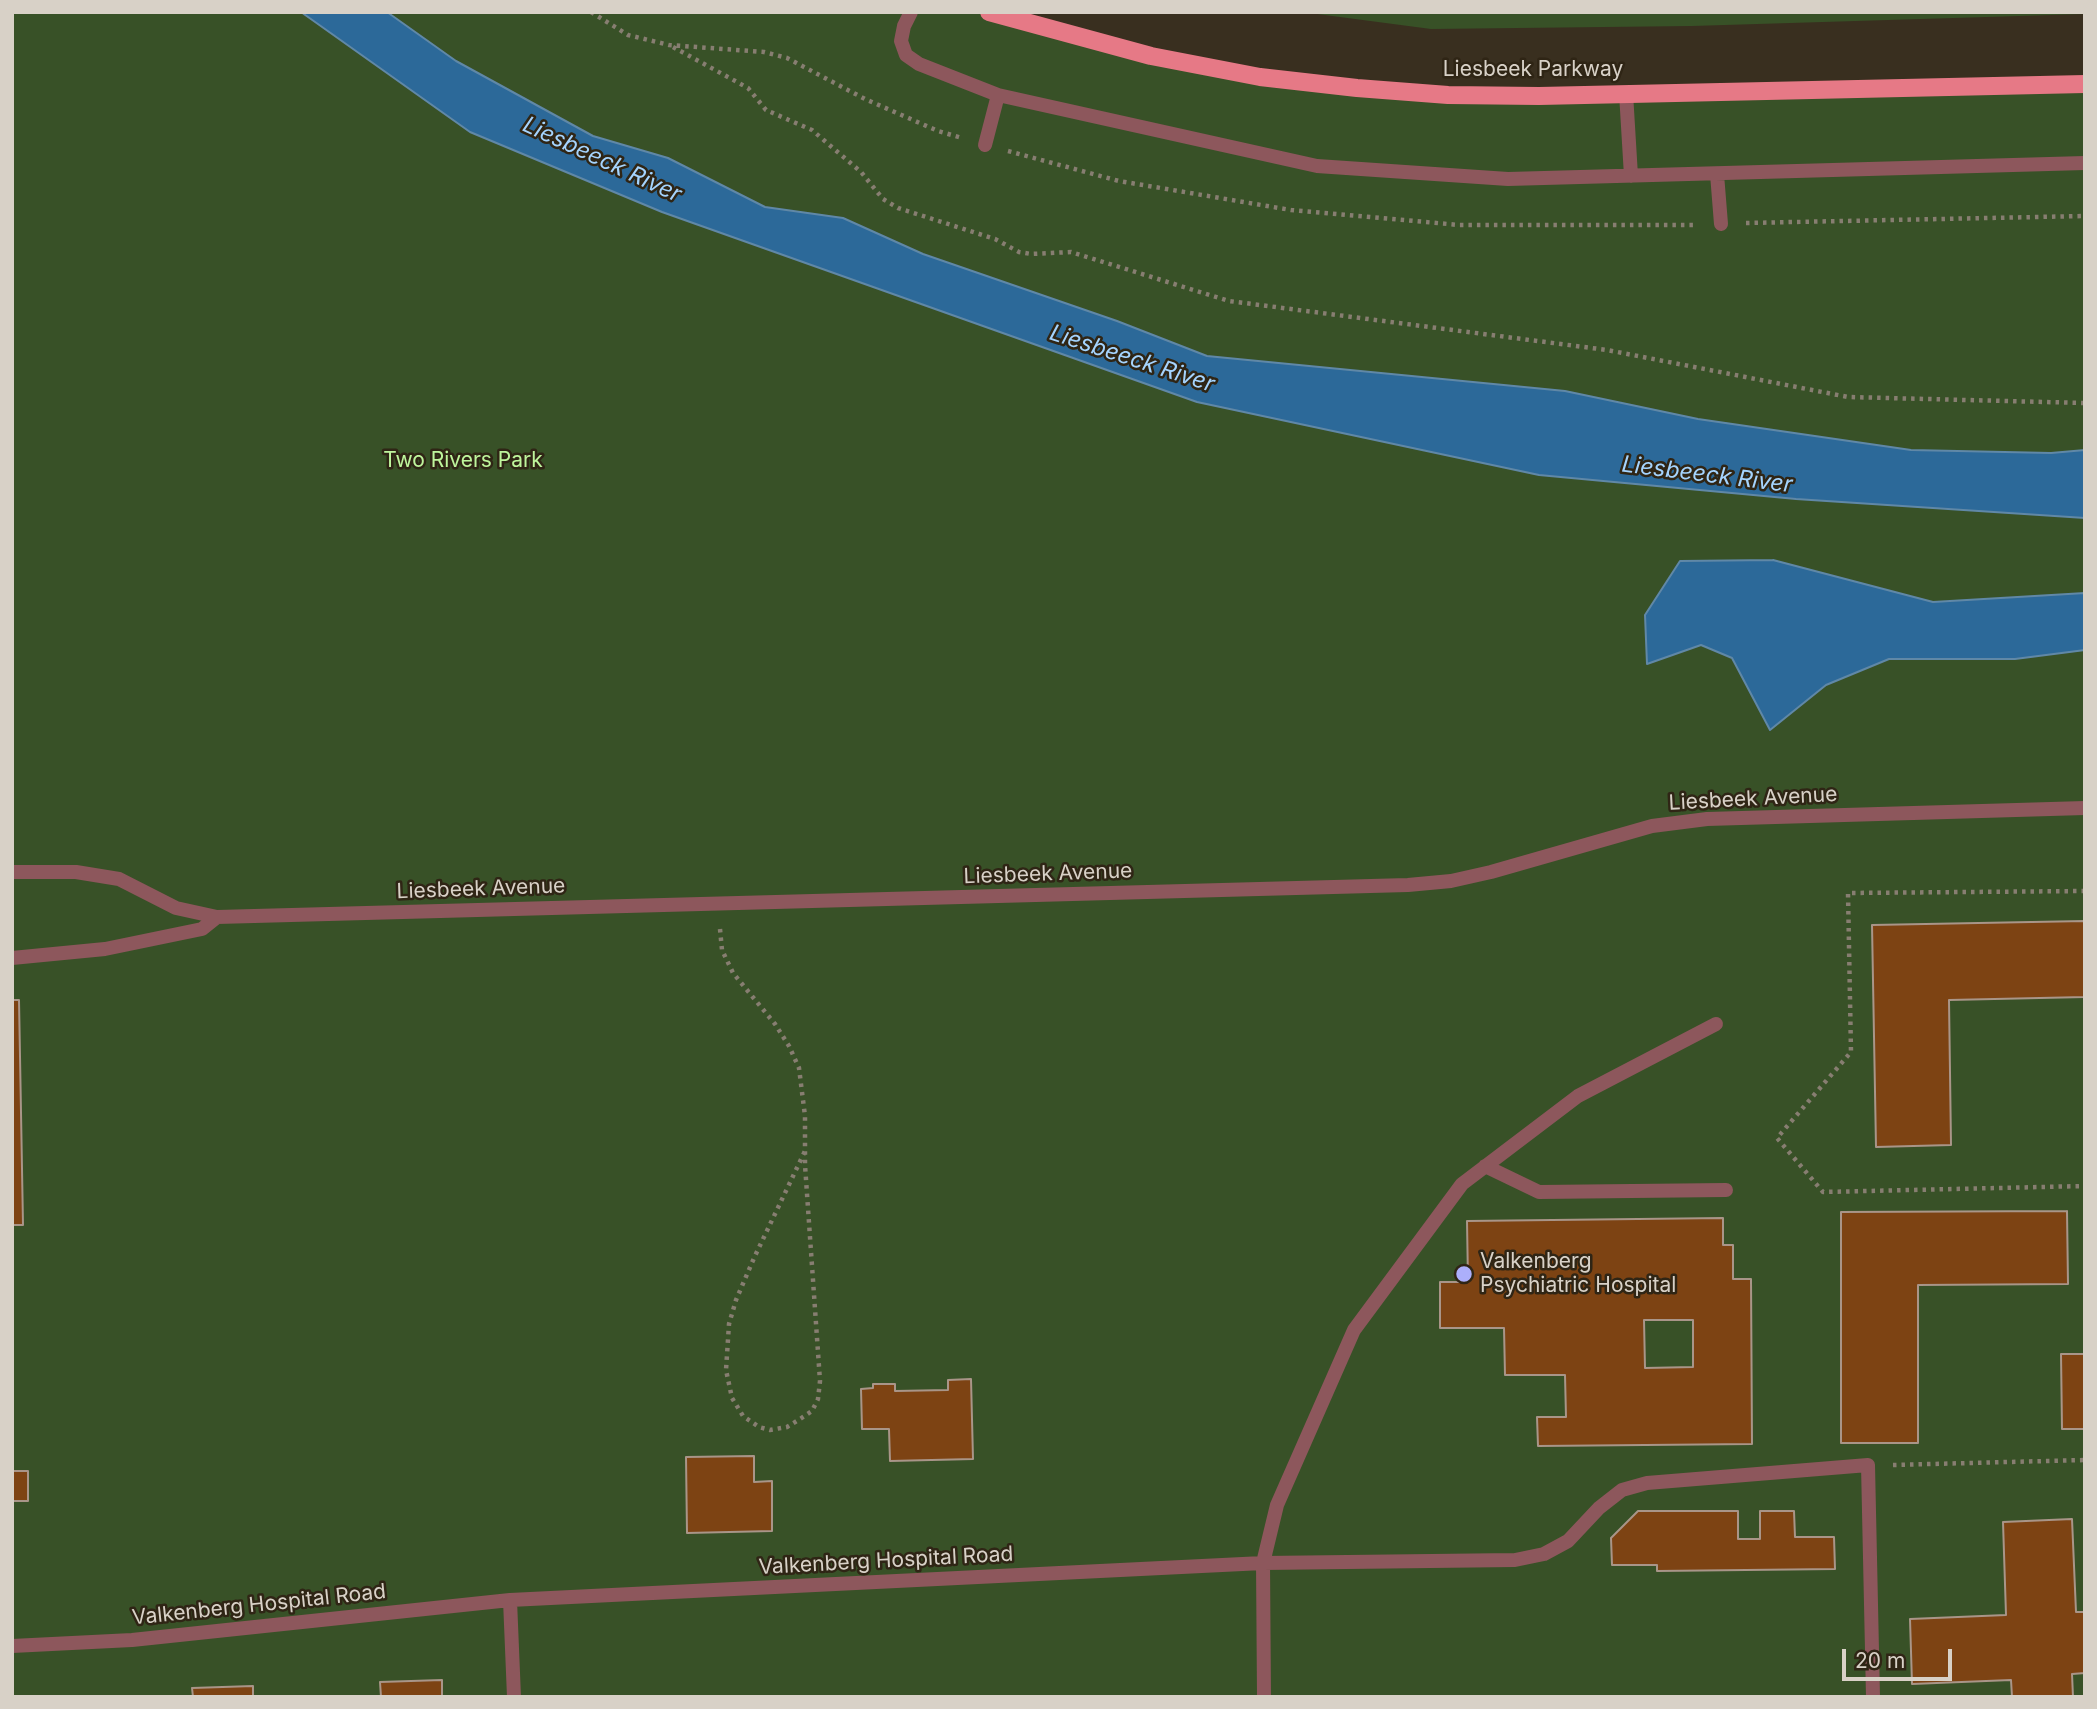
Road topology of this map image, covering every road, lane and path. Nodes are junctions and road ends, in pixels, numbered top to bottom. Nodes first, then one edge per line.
1 (591, 12) edge
2 (911, 12) edge
3 (989, 12) edge
4 (2085, 84) edge
5 (1626, 93) junction
6 (999, 95) junction
7 (985, 145) dead end
8 (2085, 163) edge
9 (1717, 174) junction
10 (1631, 176) junction
11 (1721, 224) dead end
12 (2085, 403) edge
13 (2085, 808) edge
14 (12, 872) edge
15 (2085, 891) edge
16 (718, 904) junction
17 (217, 917) junction
18 (12, 958) edge
19 (1716, 1024) dead end
20 (805, 1151) junction
21 (1485, 1166) junction
22 (2085, 1186) edge
23 (1726, 1190) dead end
24 (2085, 1460) edge
25 (1867, 1465) junction
26 (1263, 1563) junction
27 (510, 1600) junction
28 (12, 1646) edge
29 (514, 1697) edge
30 (1264, 1697) edge
31 (1873, 1697) edge

1 - 12 path
2 - 6 lane
3 - 5 main road, Liesbeek Parkway
4 - 5 main road, Liesbeek Parkway
5 - 10 lane
6 - 7 lane
6 - 10 lane
8 - 9 lane
9 - 10 lane
9 - 11 lane
13 - 16 lane, Liesbeek Avenue
14 - 17 lane, Liesbeek Avenue
15 - 22 path
16 - 17 lane, Liesbeek Avenue
16 - 20 path
17 - 18 lane
19 - 21 lane
20 - 20 path
21 - 23 lane
21 - 26 lane
24 - 25 path
25 - 26 lane, Valkenberg Hospital Road
25 - 31 lane
26 - 27 lane, Valkenberg Hospital Road
26 - 30 lane
27 - 28 lane, Valkenberg Hospital Road
27 - 29 lane

